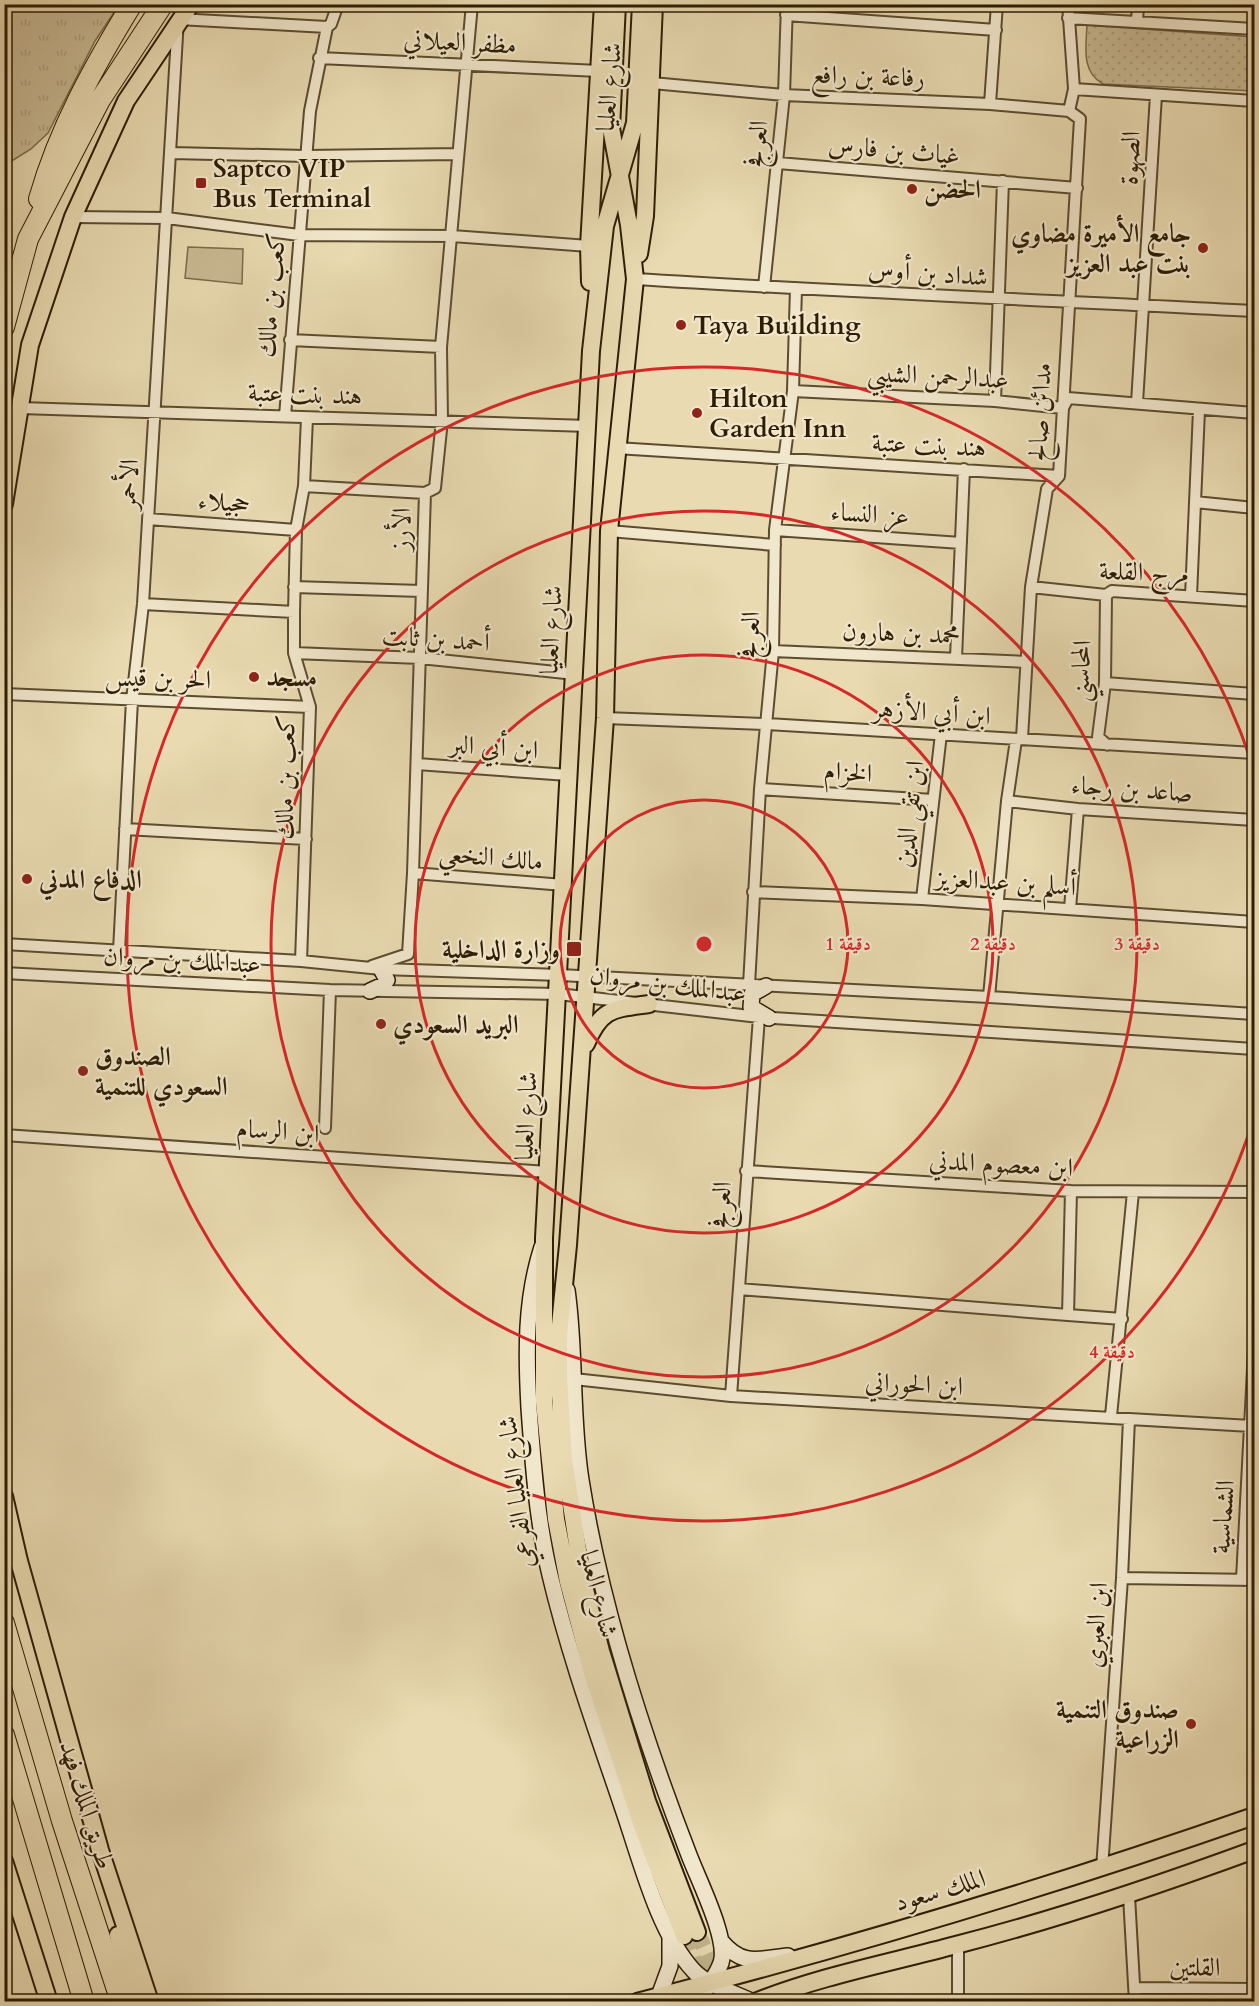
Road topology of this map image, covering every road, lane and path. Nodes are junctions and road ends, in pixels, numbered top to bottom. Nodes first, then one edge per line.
1 (132, 4) edge
2 (163, 4) edge
3 (191, 4) edge
4 (338, 4) edge
5 (472, 4) edge
6 (603, 4) edge
7 (617, 4) edge
8 (641, 4) edge
9 (654, 4) edge
10 (997, 4) edge
11 (1068, 4) edge
12 (1138, 4) edge
13 (787, 10) edge
14 (1068, 18) junction
15 (178, 19) junction
16 (1137, 22) junction
17 (327, 27) junction
18 (1254, 29) edge
19 (996, 30) junction
20 (319, 58) junction
21 (467, 66) junction
22 (598, 71) junction
23 (652, 82) junction
24 (1074, 89) junction
25 (784, 95) junction
26 (1156, 95) junction
27 (1254, 101) edge
28 (990, 104) junction
29 (1069, 111) junction
30 (172, 153) junction
31 (458, 154) junction
32 (306, 156) junction
33 (778, 163) junction
34 (620, 173) junction
35 (1002, 181) junction
36 (1077, 188) junction
37 (73, 217) junction
38 (167, 218) junction
39 (299, 235) junction
40 (452, 236) junction
41 (28, 239) junction
42 (589, 246) junction
43 (635, 279) junction
44 (764, 287) junction
45 (796, 288) junction
46 (1000, 300) junction
47 (1069, 300) junction
48 (1145, 306) junction
49 (1254, 311) edge
50 (4, 327) edge
51 (290, 340) junction
52 (441, 347) junction
53 (591, 351) junction
54 (793, 391) junction
55 (995, 401) junction
56 (1137, 403) junction
57 (20, 408) junction
58 (1063, 408) junction
59 (1199, 410) junction
60 (156, 412) junction
61 (1254, 413) edge
62 (285, 416) junction
63 (307, 418) junction
64 (442, 420) junction
65 (589, 426) junction
66 (616, 448) junction
67 (782, 459) junction
68 (964, 469) junction
69 (1059, 476) junction
70 (304, 486) junction
71 (424, 493) junction
72 (1195, 502) junction
73 (4, 504) edge
74 (1254, 508) edge
75 (148, 519) junction
76 (296, 530) junction
77 (775, 530) junction
78 (609, 531) junction
79 (962, 543) junction
80 (775, 545) junction
81 (294, 587) junction
82 (1031, 587) junction
83 (421, 591) junction
84 (1106, 595) junction
85 (1191, 596) junction
86 (1254, 601) edge
87 (143, 604) junction
88 (294, 612) junction
89 (773, 651) junction
90 (294, 653) junction
91 (420, 658) junction
92 (956, 658) junction
93 (1027, 662) junction
94 (575, 674) junction
95 (1105, 683) junction
96 (4, 694) edge
97 (1254, 694) edge
98 (132, 700) junction
99 (310, 707) junction
100 (605, 718) junction
101 (768, 724) junction
102 (941, 734) junction
103 (1019, 739) junction
104 (1107, 745) junction
105 (1254, 753) edge
106 (417, 764) junction
107 (568, 775) junction
108 (760, 789) junction
109 (933, 800) junction
110 (1007, 801) junction
111 (1078, 809) junction
112 (1254, 820) edge
113 (125, 829) junction
114 (306, 839) junction
115 (413, 873) junction
116 (564, 885) junction
117 (753, 892) junction
118 (922, 898) junction
119 (998, 904) junction
120 (1070, 909) junction
121 (1254, 922) edge
122 (4, 944) edge
123 (119, 951) junction
124 (301, 960) junction
125 (376, 968) junction
126 (4, 973) edge
127 (560, 975) junction
128 (588, 977) junction
129 (749, 985) junction
130 (766, 986) junction
131 (330, 990) junction
132 (370, 991) junction
133 (558, 994) junction
134 (585, 997) junction
135 (989, 997) junction
136 (649, 1004) junction
137 (1254, 1014) edge
138 (764, 1017) junction
139 (1254, 1049) edge
140 (581, 1056) junction
141 (325, 1128) dead end
142 (4, 1135) edge
143 (746, 1171) junction
144 (548, 1172) junction
145 (1071, 1191) junction
146 (1133, 1192) junction
147 (1254, 1192) edge
148 (565, 1277) junction
149 (739, 1288) junction
150 (1068, 1315) junction
151 (1122, 1319) junction
152 (1254, 1350) edge
153 (574, 1379) junction
154 (731, 1396) junction
155 (1111, 1416) junction
156 (1129, 1419) junction
157 (1251, 1426) junction
158 (4, 1496) edge
159 (1122, 1578) junction
160 (1242, 1579) junction
161 (1254, 1580) edge
162 (4, 1623) edge
163 (4, 1735) edge
164 (1254, 1816) edge
165 (100, 1850) junction
166 (1254, 1850) edge
167 (4, 1861) edge
168 (1102, 1869) junction
169 (1129, 1896) junction
170 (24, 1920) junction
171 (684, 1936) junction
172 (721, 1941) junction
173 (958, 1945) junction
174 (815, 1954) junction
175 (739, 1976) junction
176 (711, 1981) junction
177 (791, 1988) junction
178 (1135, 1988) junction
179 (1254, 1989) edge
180 (659, 1996) junction
181 (730, 1996) edge
182 (1224, 1996) edge
183 (37, 2001) edge
184 (48, 2001) edge
185 (59, 2001) edge
186 (84, 2001) edge
187 (121, 2001) edge
188 (134, 2001) edge
189 (150, 2001) edge
190 (637, 2001) edge
191 (681, 2001) edge
192 (697, 2001) edge
193 (754, 2001) edge
194 (781, 2001) edge
195 (958, 2001) edge
196 (1135, 2001) edge

1 - 41 highway
2 - 41 highway
3 - 15 main road
4 - 17 street, كعب بن مالك
5 - 21 street, الأرز
6 - 22 main road
7 - 34 main road, شارع العليا
8 - 34 main road, شارع العليا
9 - 23 main road
10 - 19 street
11 - 14 street
12 - 16 street
13 - 19 street
13 - 25 street, العرفج
14 - 16 street
14 - 24 street
15 - 17 street
15 - 30 street, الأحمر
15 - 37 main road
16 - 18 street
17 - 20 street, كعب بن مالك
19 - 28 street
20 - 21 street, مظفر العيلاني
20 - 32 street, كعب بن مالك
21 - 22 street, مظفر العيلاني
21 - 31 street, الأرز
22 - 42 main road
23 - 25 street, رفاعة بن رافع
23 - 43 main road
24 - 26 street
24 - 29 street
25 - 28 street, رفاعة بن رافع
25 - 33 street, العرفج
26 - 27 street
26 - 48 street, الصهوة
28 - 29 street, رفاعة بن رافع
29 - 36 street, مدائن صالح
30 - 32 street
30 - 38 street, الأحمر
31 - 32 street
31 - 40 street, الأرز
32 - 39 street, كعب بن مالك
33 - 35 street, غياث بن فارس
33 - 44 street, العرفج
34 - 43 main road, شارع العليا
34 - 53 main road, شارع العليا
35 - 36 street, غياث بن فارس
35 - 46 street
36 - 47 street, مدائن صالح
37 - 38 street
37 - 57 main road
38 - 39 street
38 - 60 street, الأحمر
39 - 40 street
39 - 51 street, كعب بن مالك
40 - 42 street
40 - 52 street, الأرز
41 - 50 highway
42 - 53 main road
43 - 44 street, شداد بن أوس
43 - 66 main road, شارع العليا
44 - 45 street, شداد بن أوس
45 - 46 street, شداد بن أوس
45 - 54 street, العرفج
46 - 47 street, شداد بن أوس
46 - 55 street
47 - 48 street, شداد بن أوس
47 - 58 street, مدائن صالح
48 - 49 street, شداد بن أوس
48 - 56 street, الصهوة
51 - 52 street
51 - 62 street, كعب بن مالك
52 - 64 street, الأرز
53 - 65 main road, شارع العليا
54 - 55 street, عبدالرحمن الشيبي
54 - 67 street, العرفج
55 - 58 street, عبدالرحمن الشيبي
56 - 58 street, عبدالرحمن الشيبي
56 - 59 street, عبدالرحمن الشيبي
57 - 60 street, هند بنت عتبة
57 - 73 main road
58 - 69 street, مدائن صالح
59 - 61 street, عبدالرحمن الشيبي
59 - 72 street
60 - 62 street, هند بنت عتبة
60 - 75 street, الأحمر
62 - 63 street, هند بنت عتبة
63 - 64 street, هند بنت عتبة
63 - 70 street, كعب بن مالك
64 - 65 street, هند بنت عتبة
64 - 71 street, الأرز
65 - 94 main road, شارع العليا
66 - 67 street, هند بنت عتبة
66 - 78 main road, شارع العليا
67 - 68 street, هند بنت عتبة
67 - 77 street, العرفج
68 - 69 street, هند بنت عتبة
68 - 79 street
69 - 82 street, مدائن صالح
70 - 71 street
70 - 76 street, كعب بن مالك
71 - 83 street, الأرز
72 - 74 street
72 - 85 street
75 - 76 street, حجيلاء
75 - 87 street, الأحمر
76 - 81 street, كعب بن مالك
77 - 79 street, عز النساء
77 - 80 street, العرفج
78 - 80 street
78 - 100 main road, شارع العليا
79 - 92 street
80 - 89 street, العرفج
81 - 83 street
81 - 88 street, كعب بن مالك
82 - 84 street, مرج القلعة
82 - 93 street, مدائن صالح
83 - 91 street, الأرز
84 - 85 street, مرج القلعة
84 - 95 street, المحاسني
85 - 86 street, مرج القلعة
87 - 88 street
87 - 98 street, الأحمر
88 - 90 street, كعب بن مالك
89 - 92 street, محمد بن هارون
89 - 101 street, العرفج
90 - 91 street, أحمد بن ثابت
90 - 99 street, كعب بن مالك
91 - 94 street, أحمد بن ثابت
91 - 106 street, الأرز
92 - 93 street, محمد بن هارون
93 - 103 street, مدائن صالح
94 - 107 main road, شارع العليا
95 - 97 street
95 - 104 street, المحاسني
96 - 98 street, الحر بن قيس
98 - 99 street, الحر بن قيس
98 - 113 street, الأحمر
99 - 114 street, كعب بن مالك
100 - 101 street, ابن أبي الأزهر
100 - 128 main road, شارع العليا
101 - 102 street, ابن أبي الأزهر
101 - 108 street, العرفج
102 - 103 street, ابن أبي الأزهر
102 - 109 street, ابن تقي الدين
103 - 104 street, ابن أبي الأزهر
103 - 110 street, مدائن صالح
104 - 105 street, ابن أبي الأزهر
106 - 107 street, ابن أبي البر
106 - 115 street, الأرز
107 - 116 main road, شارع العليا
108 - 109 street, الخزام
108 - 117 street, العرفج
109 - 118 street, ابن تقي الدين
110 - 111 street, صاعد بن رجاء
110 - 119 street, مدائن صالح
111 - 112 street, صاعد بن رجاء
111 - 120 street
113 - 114 street
113 - 123 street, الأحمر
114 - 124 street, كعب بن مالك
115 - 116 street, مالك النخعي
115 - 125 street, الأرز
116 - 127 main road, شارع العليا
117 - 118 street, أسلم بن عبدالعزيز
117 - 129 street, العرفج
118 - 119 street, أسلم بن عبدالعزيز
119 - 120 street, أسلم بن عبدالعزيز
119 - 135 street, مدائن صالح
120 - 121 street, أسلم بن عبدالعزيز
122 - 123 street, عبدالملك بن مروان
123 - 124 street, عبدالملك بن مروان
124 - 125 street, عبدالملك بن مروان
125 - 127 street, عبدالملك بن مروان
125 - 132 street
126 - 131 street, عبدالملك بن مروان
127 - 128 street, عبدالملك بن مروان
127 - 133 main road, شارع العليا
128 - 129 street, عبدالملك بن مروان
128 - 134 main road, شارع العليا
129 - 130 street, عبدالملك بن مروان
130 - 135 street, عبدالملك بن مروان
130 - 138 street
131 - 132 street, عبدالملك بن مروان
131 - 141 street
132 - 133 street, عبدالملك بن مروان
133 - 134 street, عبدالملك بن مروان
133 - 144 main road, شارع العليا
134 - 136 street, عبدالملك بن مروان
134 - 140 main road, شارع العليا
135 - 137 street, عبدالملك بن مروان
136 - 138 street, عبدالملك بن مروان
136 - 140 main road
138 - 139 street, عبدالملك بن مروان
138 - 143 street, العرفج
140 - 148 main road, شارع العليا
142 - 144 street, ابن الرسام
143 - 145 street, ابن معصوم المدني
143 - 149 street, العرفج
144 - 171 main road, شارع العليا
145 - 146 street, ابن معصوم المدني
145 - 150 street
146 - 147 street, ابن معصوم المدني
146 - 151 street
148 - 153 street
148 - 171 main road, شارع العليا
149 - 150 street
149 - 154 street, العرفج
150 - 151 street
151 - 155 street
152 - 157 street, الشماسية
153 - 154 street, ابن الحوراني
153 - 172 street
154 - 155 street, ابن الحوراني
155 - 156 street, ابن الحوراني
156 - 157 street, ابن الحوراني
156 - 159 street, ابن العبري
157 - 160 street, الشماسية
158 - 165 main road
159 - 160 street
159 - 168 street, ابن العبري
160 - 161 street
162 - 187 highway, طريق الملك فهد
163 - 186 highway
164 - 168 main road, الملك سعود
165 - 188 main road
165 - 189 main road
166 - 169 main road
167 - 170 main road
168 - 174 main road, الملك سعود
169 - 173 main road
169 - 178 street
170 - 183 main road
170 - 184 main road
170 - 185 main road
171 - 176 street
171 - 180 street
172 - 174 street
172 - 176 street
173 - 177 main road
173 - 195 street
174 - 175 main road, الملك سعود
175 - 176 main road, الملك سعود
175 - 181 street
176 - 180 main road, الملك سعود
176 - 181 street
176 - 192 street
177 - 193 main road
177 - 194 street
178 - 182 street, القلتين
178 - 196 street
179 - 182 street, القلتين
180 - 190 main road, الملك سعود
180 - 191 street
181 - 193 street

